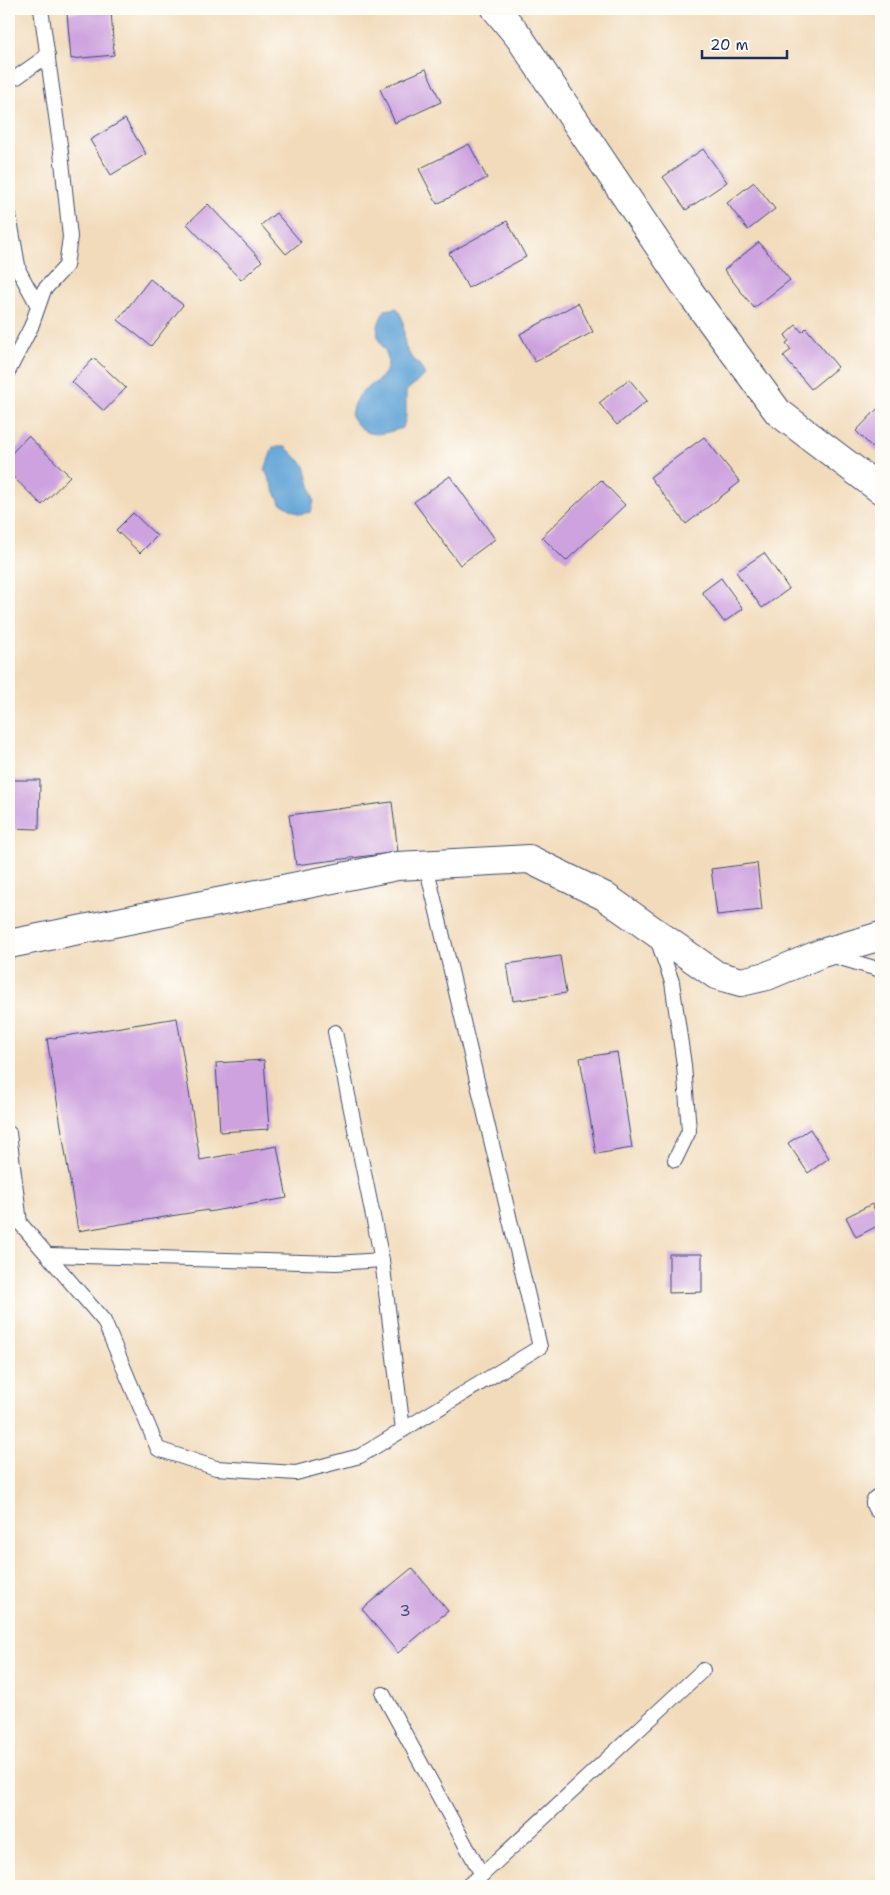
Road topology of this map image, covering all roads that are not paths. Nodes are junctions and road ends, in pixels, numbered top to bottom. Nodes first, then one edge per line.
1 (41, 9) edge
2 (496, 9) edge
3 (48, 55) junction
4 (17, 77) dead end
5 (9, 215) edge
6 (38, 306) junction
7 (9, 370) edge
8 (881, 490) edge
9 (426, 865) junction
10 (654, 930) junction
11 (881, 936) edge
12 (9, 944) edge
13 (822, 953) junction
14 (881, 970) edge
15 (335, 1032) dead end
16 (9, 1133) edge
17 (675, 1160) dead end
18 (11, 1176) edge
19 (48, 1255) junction
20 (382, 1260) junction
21 (403, 1430) junction
22 (703, 1670) dead end
23 (383, 1694) dead end
24 (482, 1875) junction
25 (467, 1886) edge

1 - 3 lane
2 - 8 street
3 - 4 lane
3 - 6 lane
5 - 6 lane
6 - 7 lane
9 - 10 street
9 - 12 street
9 - 21 lane
10 - 13 street
10 - 17 lane
11 - 13 street
13 - 14 lane
15 - 20 lane
16 - 18 lane
18 - 19 lane
19 - 20 lane
19 - 21 lane
20 - 21 lane
22 - 24 lane
23 - 24 lane
24 - 25 lane

